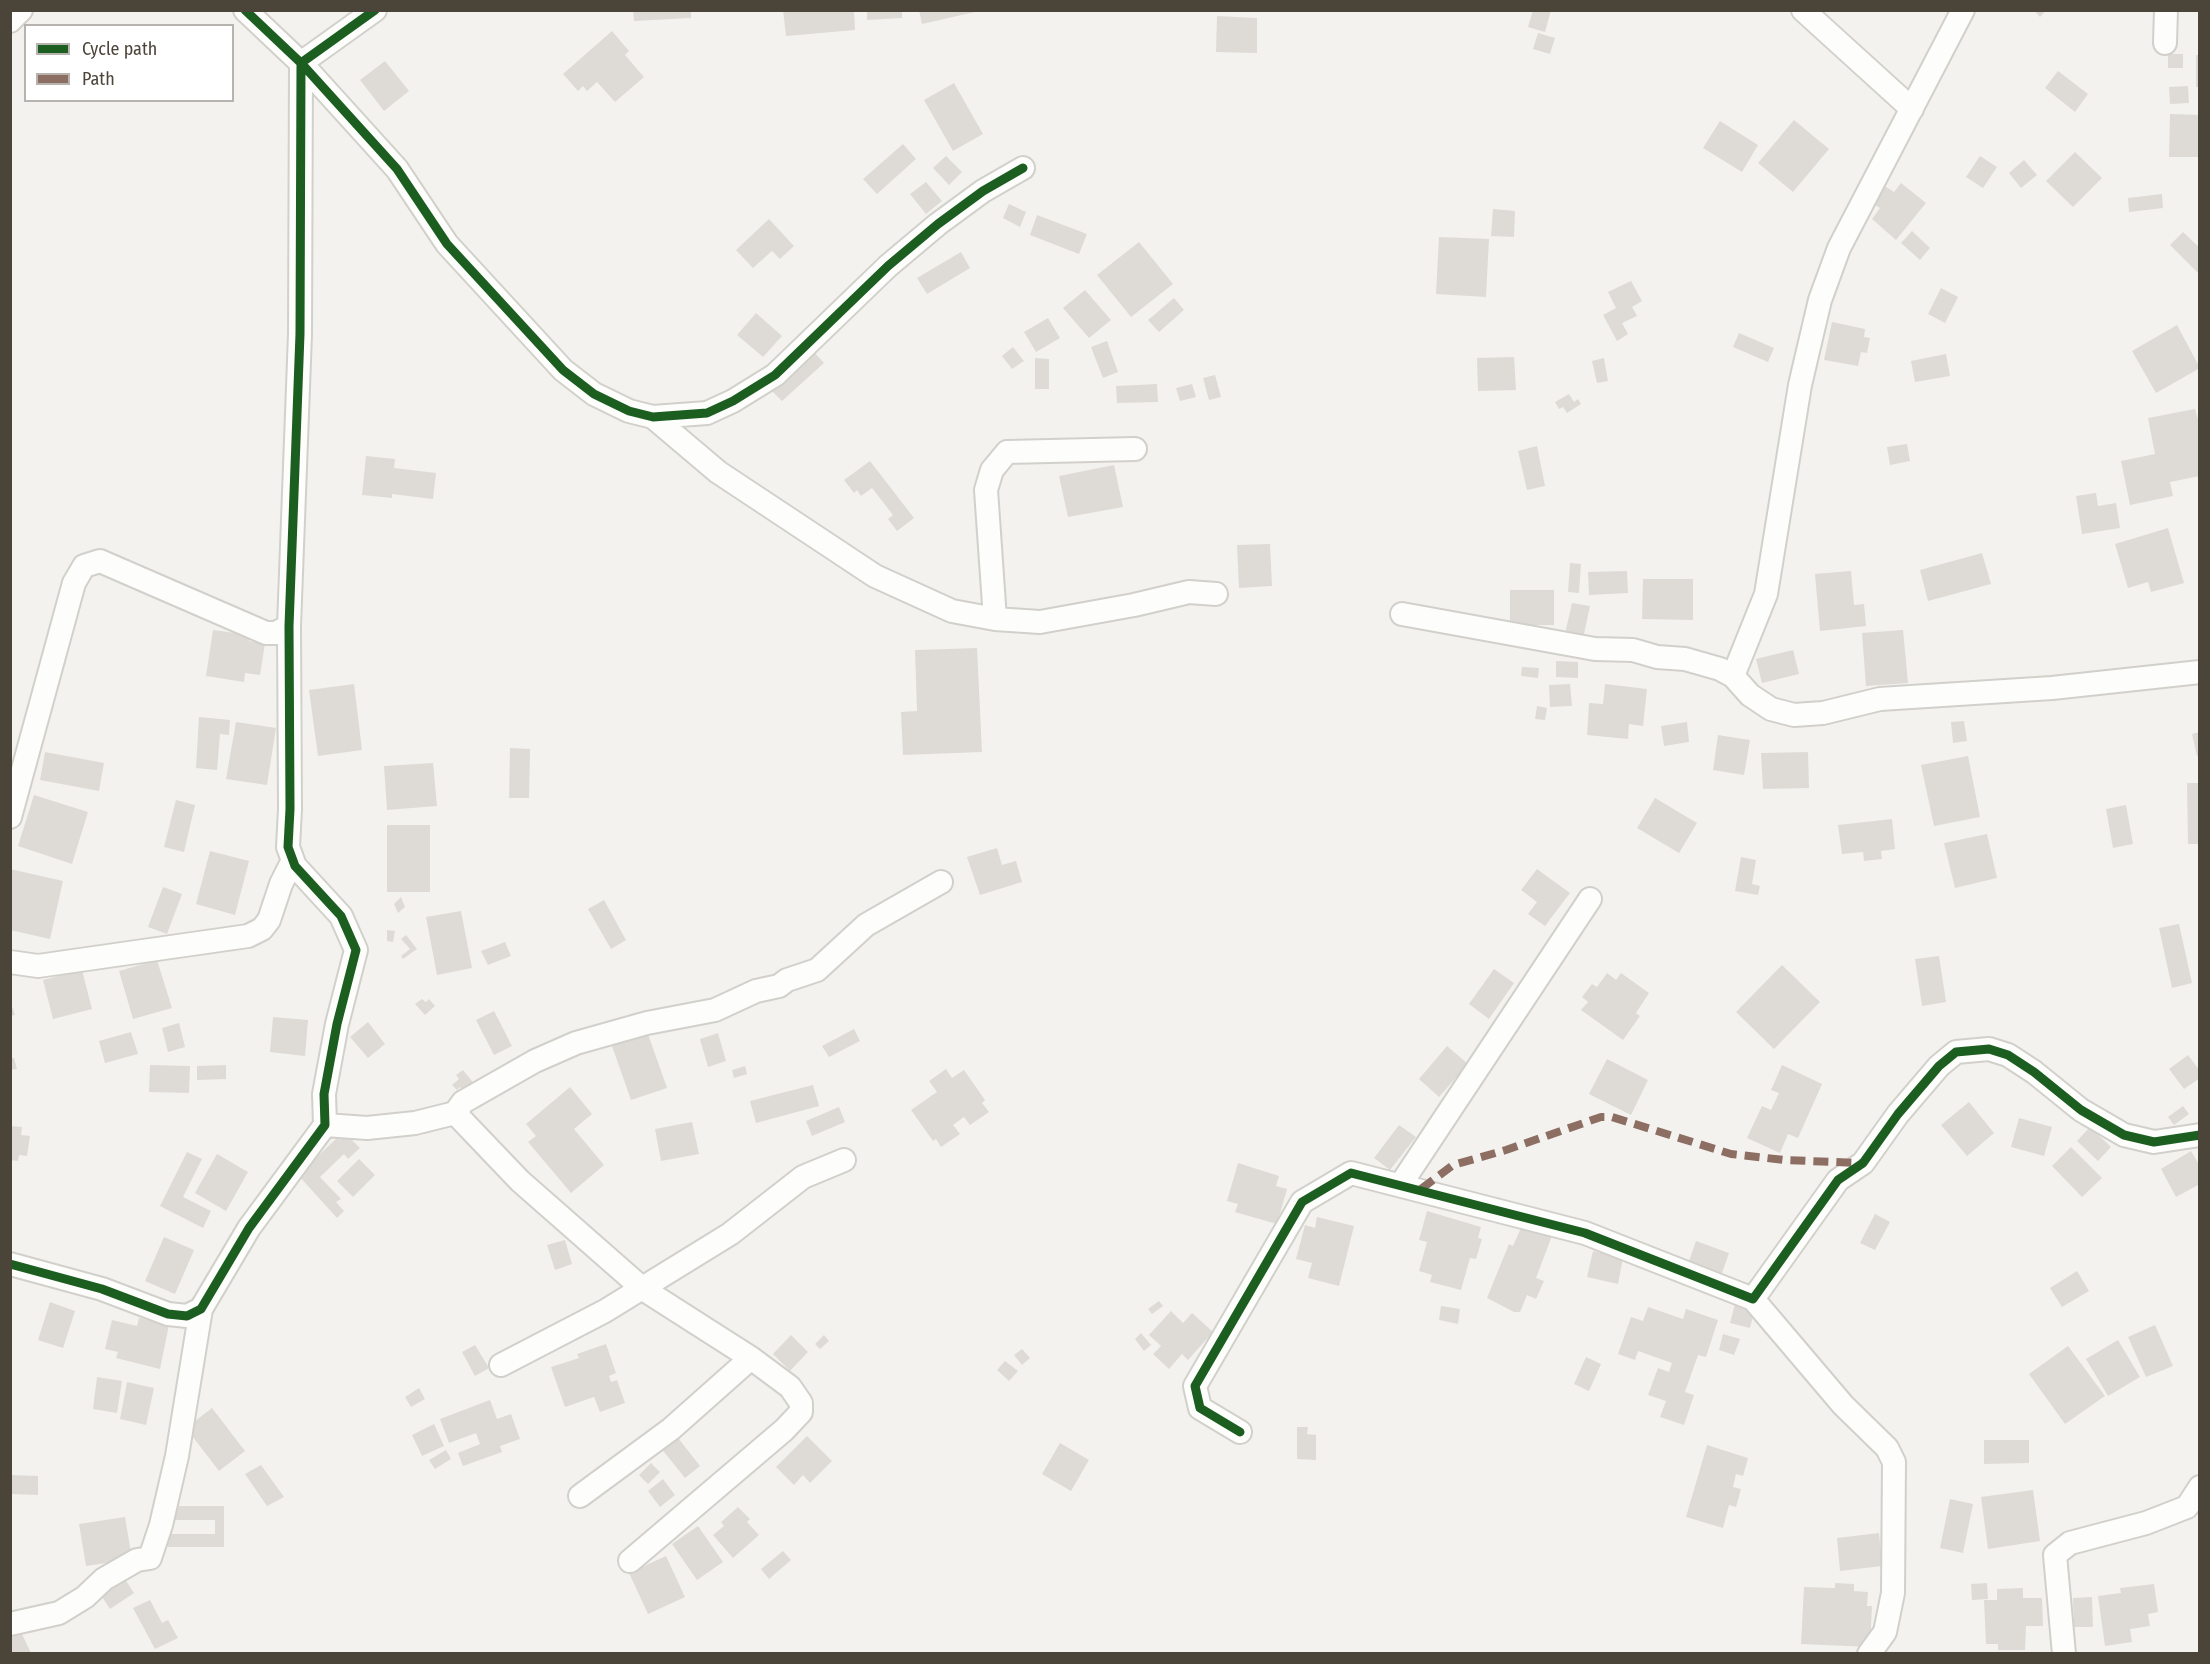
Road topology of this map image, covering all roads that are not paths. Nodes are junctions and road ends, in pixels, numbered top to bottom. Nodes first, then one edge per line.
1 (21, 10) edge
2 (244, 10) edge
3 (375, 10) edge
4 (1803, 10) edge
5 (1963, 10) edge
6 (2166, 10) edge
7 (10, 21) edge
8 (2165, 43) dead end
9 (301, 63) junction
10 (1912, 109) junction
11 (1023, 168) dead end
12 (653, 417) junction
13 (1135, 449) dead end
14 (1216, 594) dead end
15 (1402, 614) dead end
16 (995, 619) junction
17 (289, 626) junction
18 (2199, 672) edge
19 (1733, 676) junction
20 (10, 817) edge
21 (292, 862) junction
22 (941, 882) dead end
23 (1590, 899) dead end
24 (10, 962) edge
25 (455, 1113) junction
26 (325, 1125) junction
27 (2199, 1135) edge
28 (844, 1160) dead end
29 (1401, 1184) junction
30 (10, 1264) edge
31 (643, 1289) junction
32 (1753, 1299) junction
33 (201, 1309) junction
34 (751, 1358) junction
35 (501, 1365) dead end
36 (1240, 1432) dead end
37 (2199, 1487) edge
38 (580, 1497) dead end
39 (630, 1561) dead end
40 (10, 1624) edge
41 (1869, 1653) edge
42 (2064, 1653) edge

1 - 7 street
2 - 9 street
3 - 9 street
4 - 10 street
5 - 10 street
6 - 8 street
9 - 12 street
9 - 17 street
10 - 19 street
11 - 12 street
12 - 16 street
13 - 16 street
14 - 16 street
15 - 19 street
17 - 20 street
17 - 21 street
18 - 19 street
21 - 24 street
21 - 26 street
22 - 25 street
23 - 29 street
25 - 26 street
25 - 31 street
26 - 33 street
27 - 32 street
28 - 31 street
29 - 32 street
29 - 36 street
30 - 33 street
31 - 34 street
31 - 35 street
32 - 41 street
33 - 40 street
34 - 38 street
34 - 39 street
37 - 42 street

